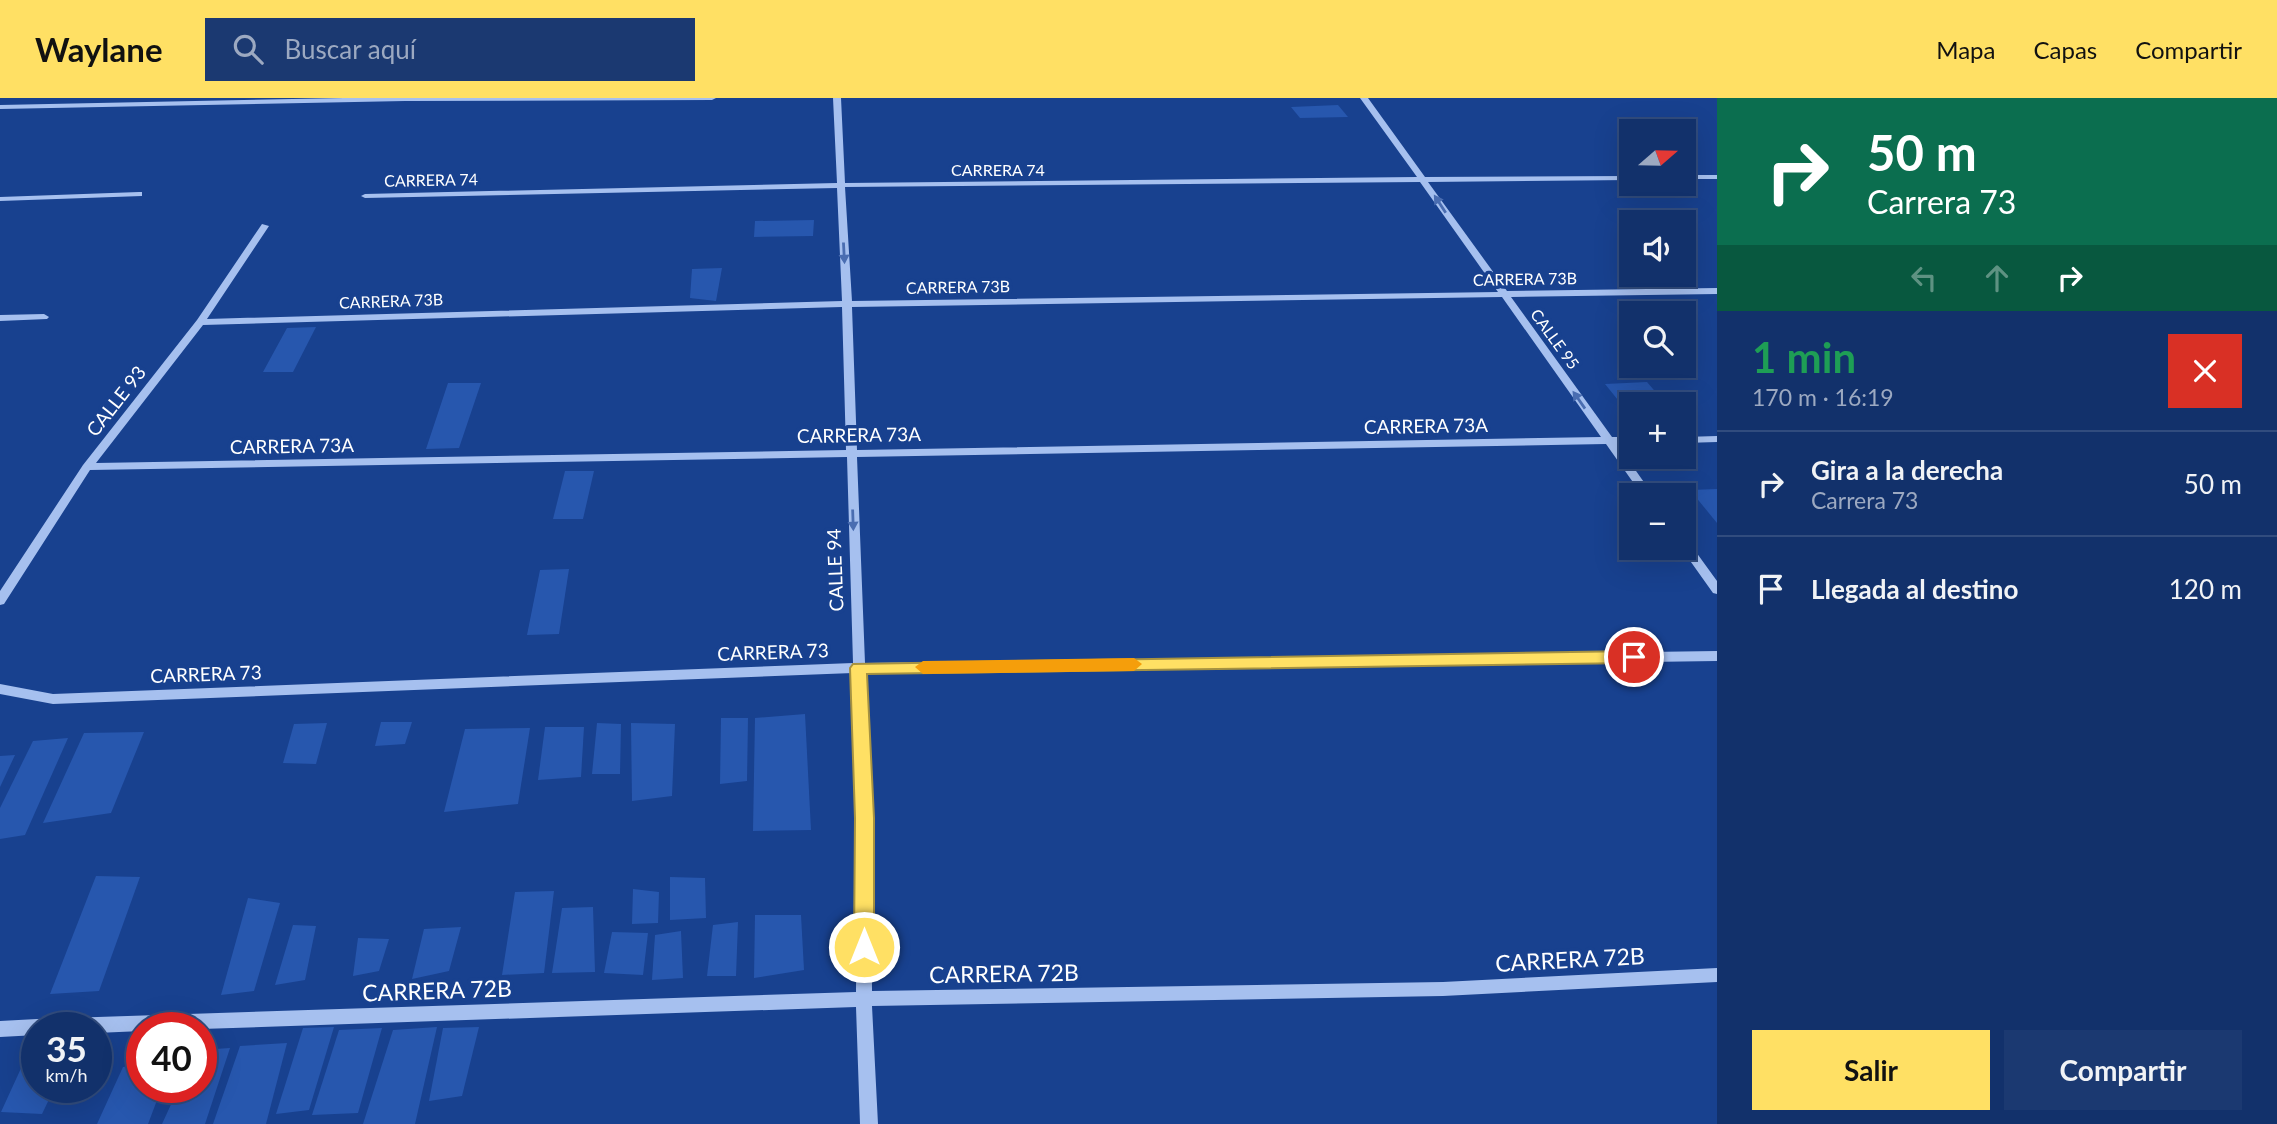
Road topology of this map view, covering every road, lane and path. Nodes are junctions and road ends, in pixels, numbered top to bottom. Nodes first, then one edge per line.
1 (712, 98) edge
2 (836, 98) edge
3 (1364, 98) edge
4 (0, 107) edge
5 (1696, 177) edge
6 (1717, 177) edge
7 (1619, 178) edge
8 (1425, 181) junction
9 (841, 185) junction
10 (139, 194) dead end
11 (365, 196) dead end
12 (0, 199) edge
13 (265, 226) dead end
14 (1717, 291) edge
15 (1504, 295) junction
16 (847, 304) junction
17 (44, 317) dead end
18 (0, 318) edge
19 (200, 322) junction
20 (1717, 439) edge
21 (1696, 440) edge
22 (1608, 441) junction
23 (1619, 441) edge
24 (850, 452) junction
25 (87, 467) junction
26 (1639, 483) edge
27 (1695, 560) edge
28 (1717, 590) edge
29 (0, 601) edge
30 (1717, 656) edge
31 (859, 668) junction
32 (0, 689) edge
33 (1717, 975) edge
34 (864, 999) junction
35 (112, 1025) edge
36 (21, 1028) edge
37 (0, 1029) edge
38 (869, 1124) edge

1 - 4 street
2 - 9 street, CALLE 94
3 - 8 street, CALLE 95
5 - 6 street
7 - 8 street, CARRERA 74
8 - 9 street, CARRERA 74
15 -> 8 street, CALLE 95
9 - 11 street, CARRERA 74
9 -> 16 street, CALLE 94
10 - 12 street
13 - 19 street, CALLE 93
14 - 15 street, CARRERA 73B
15 - 16 street, CARRERA 73B
22 -> 15 street, CALLE 95
16 - 19 street, CARRERA 73B
16 - 24 street, CALLE 94
17 - 18 street
19 - 25 street, CALLE 93
20 - 21 street
22 - 23 street, CARRERA 73A
22 - 24 street, CARRERA 73A
22 - 26 street, CALLE 95
24 - 25 street, CARRERA 73A
24 -> 31 street, CALLE 94
25 - 29 street, CALLE 93
27 - 28 street
30 - 31 street, CARRERA 73
31 - 32 street, CARRERA 73
31 - 34 street, CALLE 94
33 - 34 street, CARRERA 72B
34 - 35 street, CARRERA 72B
34 - 38 street, CALLE 94
36 - 37 street, CARRERA 72B

